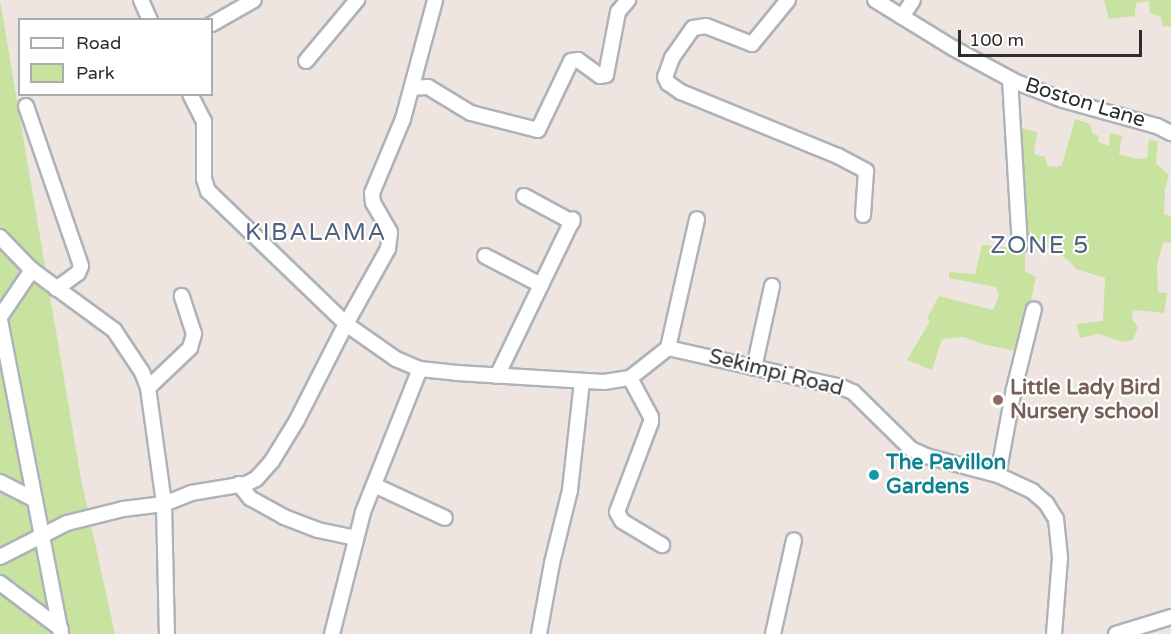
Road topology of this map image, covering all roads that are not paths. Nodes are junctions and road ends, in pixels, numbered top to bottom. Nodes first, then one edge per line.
1 (141, 0) edge
2 (254, 0) edge
3 (357, 0) edge
4 (435, 0) edge
5 (628, 0) edge
6 (788, 0) edge
7 (875, 0) edge
8 (913, 0) edge
9 (902, 17) junction
10 (149, 18) edge
11 (213, 23) edge
12 (306, 62) dead end
13 (1010, 79) junction
14 (412, 88) junction
15 (191, 96) edge
16 (26, 106) dead end
17 (1171, 133) edge
18 (524, 196) dead end
19 (863, 215) dead end
20 (697, 219) dead end
21 (0, 237) edge
22 (1020, 244) dead end
23 (485, 256) dead end
24 (32, 270) junction
25 (541, 285) junction
26 (772, 286) dead end
27 (56, 289) junction
28 (182, 296) dead end
29 (1034, 309) dead end
30 (0, 319) edge
31 (346, 324) junction
32 (668, 348) junction
33 (754, 368) junction
34 (420, 369) junction
35 (497, 376) junction
36 (630, 378) junction
37 (582, 382) junction
38 (148, 388) junction
39 (998, 475) junction
40 (0, 482) edge
41 (239, 484) junction
42 (374, 485) junction
43 (35, 500) junction
44 (164, 504) junction
45 (445, 518) dead end
46 (43, 535) junction
47 (355, 538) junction
48 (794, 540) dead end
49 (662, 545) dead end
50 (0, 557) edge
51 (0, 583) edge
52 (1171, 617) edge
53 (61, 632) edge
54 (1120, 633) edge
55 (167, 634) edge
56 (332, 634) edge
57 (539, 634) edge
58 (773, 634) edge
59 (1054, 634) edge

1 - 10 street
2 - 11 street
3 - 12 street
4 - 14 street
5 - 14 street
6 - 19 street
7 - 9 street, Boston Lane
8 - 9 street
9 - 13 street, Boston Lane
13 - 17 street, Boston Lane
13 - 22 street
14 - 31 street
15 - 31 street
16 - 27 street
18 - 25 street
20 - 32 street
21 - 24 street
23 - 25 street
24 - 27 street
24 - 30 street
25 - 35 street
26 - 33 street
27 - 38 street
28 - 38 street
29 - 39 street
30 - 43 street
31 - 34 street
31 - 41 street
32 - 33 street, Sekimpi Road
32 - 36 street
33 - 39 street, Sekimpi Road
34 - 35 street
34 - 42 street
35 - 37 street
36 - 37 street
36 - 49 street
37 - 57 street
38 - 44 street
39 - 59 street, Sekimpi Road
40 - 43 street
41 - 44 street
41 - 47 street
42 - 45 street
42 - 47 street
43 - 46 street
44 - 46 street
44 - 55 street
46 - 50 street
46 - 53 street
47 - 56 street
48 - 58 street
51 - 53 street
52 - 54 street

